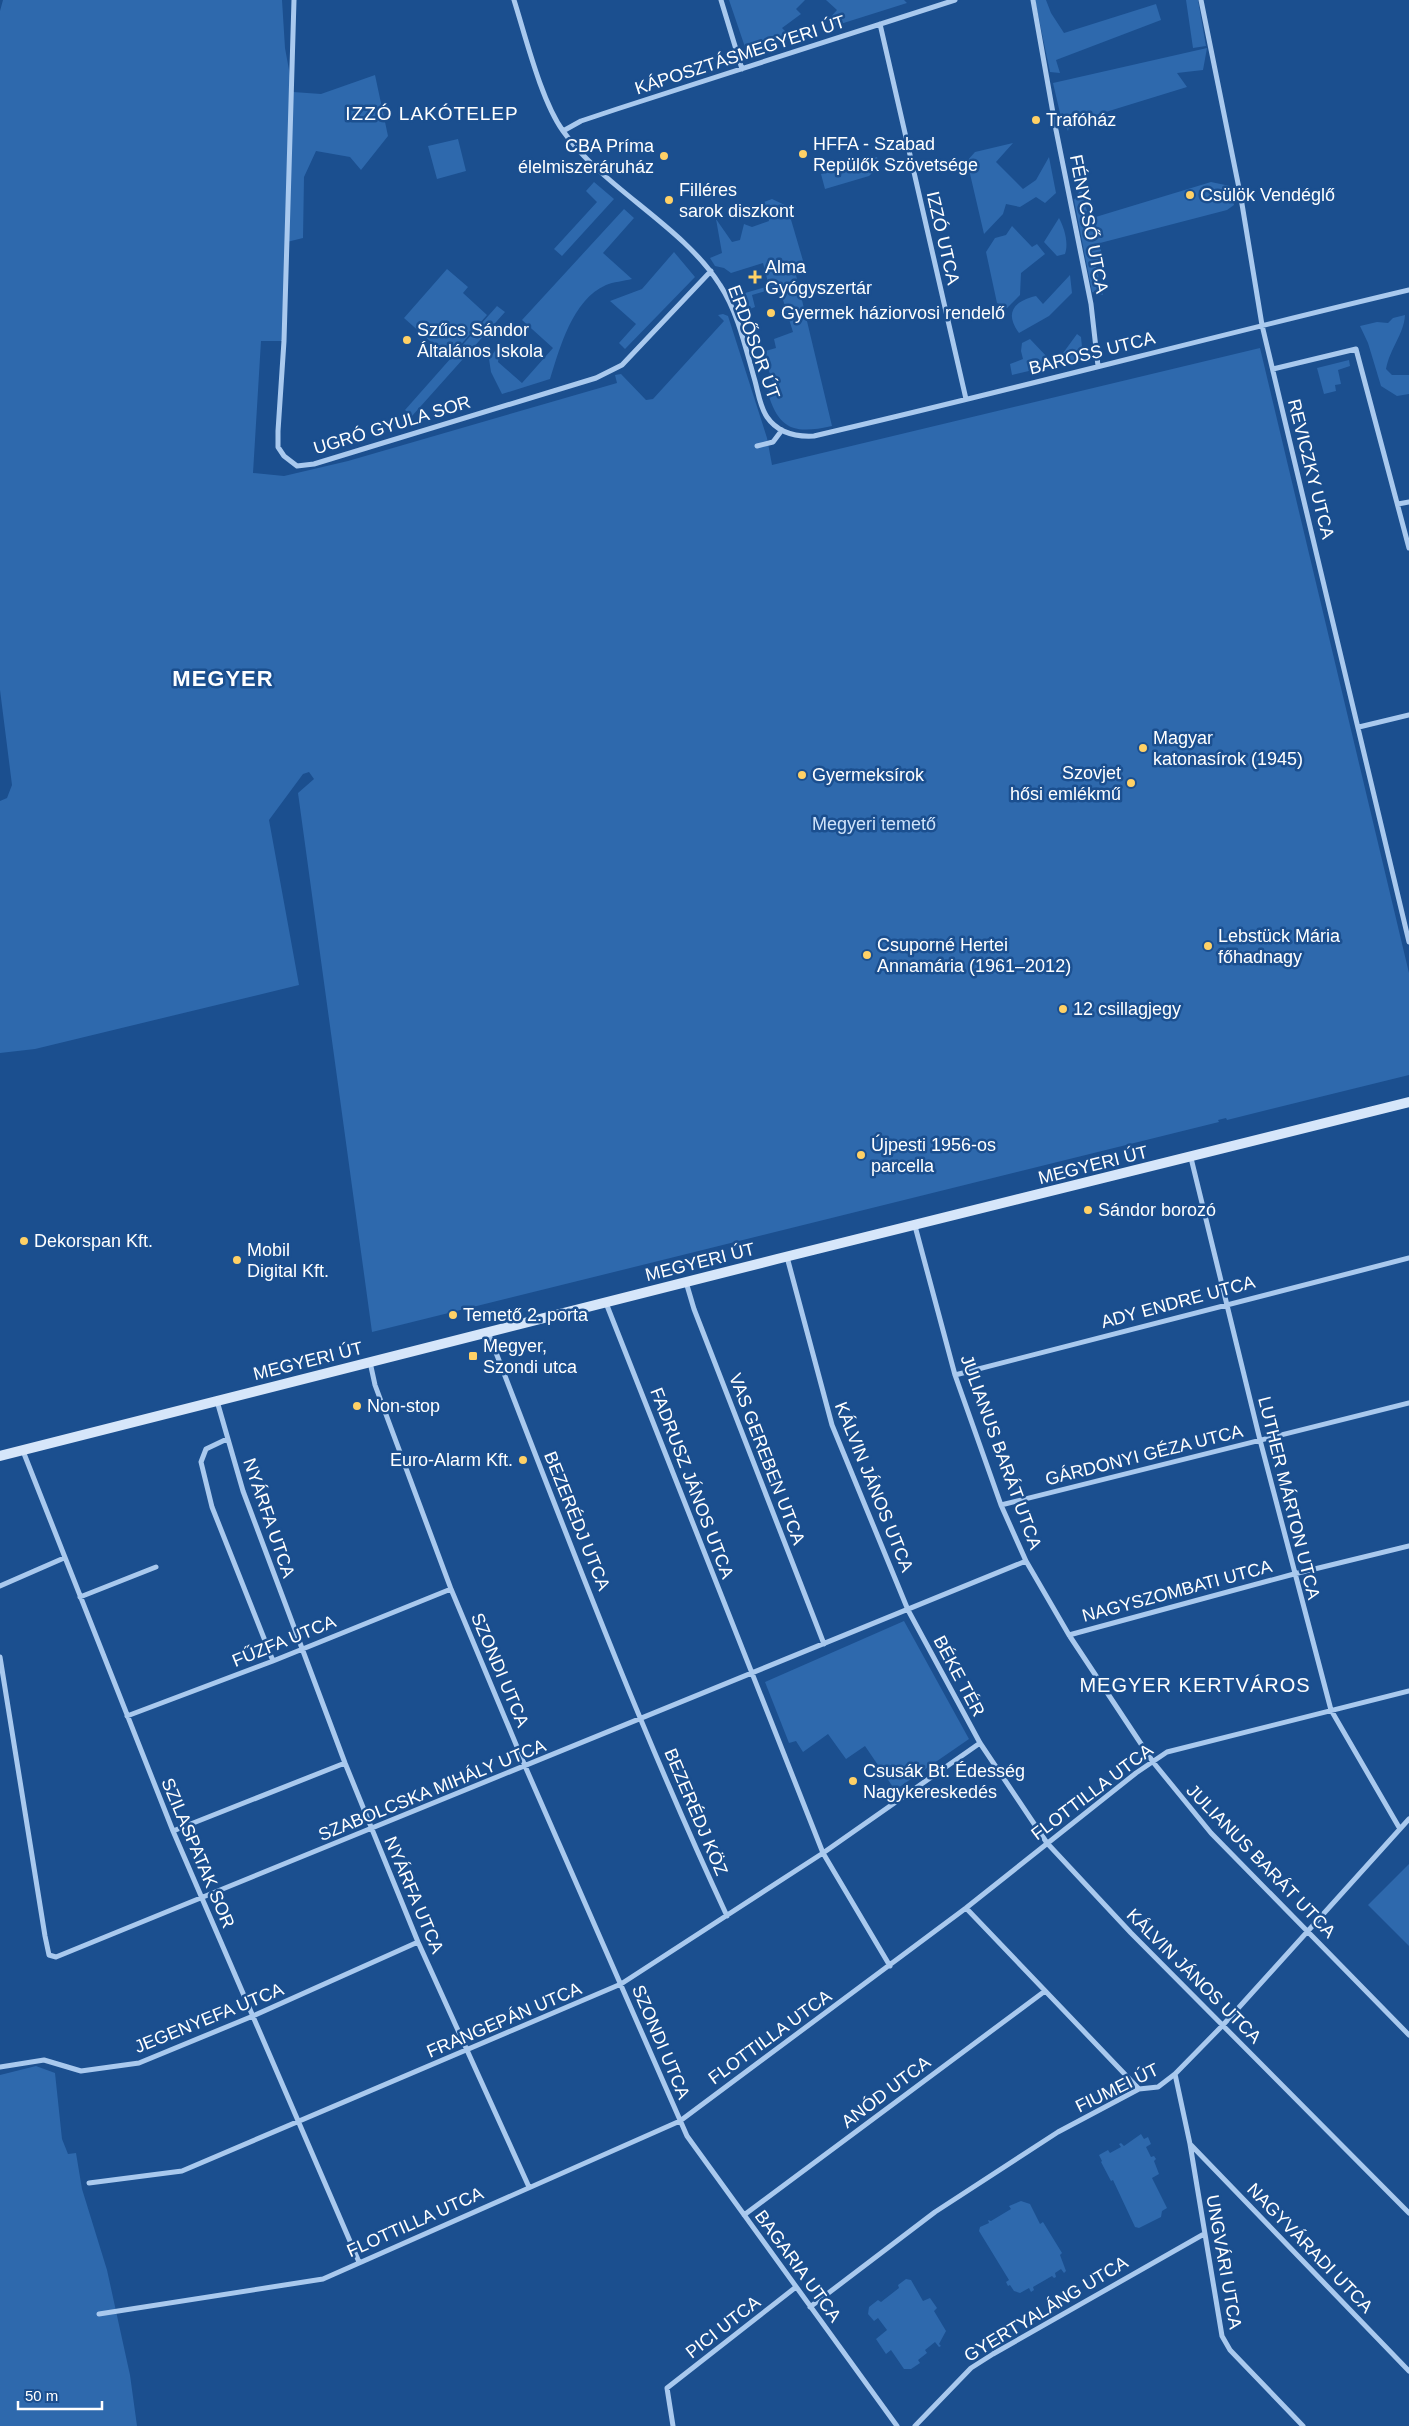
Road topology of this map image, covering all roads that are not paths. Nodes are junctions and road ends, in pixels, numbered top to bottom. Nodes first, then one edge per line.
1 (294, 0) edge
2 (514, 0) edge
3 (721, 0) edge
4 (955, 0) edge
5 (1033, 0) edge
6 (1201, 0) edge
7 (880, 24) junction
8 (742, 69) junction
9 (563, 131) junction
10 (711, 271) junction
11 (1409, 290) edge
12 (1262, 325) junction
13 (1098, 366) junction
14 (1273, 369) junction
15 (966, 400) junction
16 (782, 430) junction
17 (757, 446) dead end
18 (1409, 502) edge
19 (1398, 504) junction
20 (1409, 548) edge
21 (1409, 715) edge
22 (1359, 727) junction
23 (1409, 942) edge
24 (1409, 1102) edge
25 (1191, 1158) junction
26 (915, 1226) junction
27 (787, 1256) junction
28 (1409, 1258) edge
29 (686, 1282) junction
30 (606, 1303) junction
31 (1227, 1304) junction
32 (488, 1332) junction
33 (370, 1362) junction
34 (955, 1375) junction
35 (217, 1401) junction
36 (1409, 1403) edge
37 (227, 1439) junction
38 (1260, 1440) junction
39 (22, 1450) junction
40 (0, 1456) edge
41 (1001, 1505) junction
42 (1409, 1546) edge
43 (64, 1558) junction
44 (1026, 1561) junction
45 (156, 1567) dead end
46 (1294, 1574) junction
47 (0, 1586) edge
48 (451, 1589) junction
49 (80, 1597) junction
50 (908, 1610) junction
51 (1069, 1635) junction
52 (824, 1644) junction
53 (301, 1649) junction
54 (0, 1656) edge
55 (273, 1661) junction
56 (751, 1674) junction
57 (1409, 1691) edge
58 (1331, 1710) junction
59 (127, 1716) junction
60 (641, 1719) junction
61 (980, 1743) junction
62 (1153, 1762) junction
63 (345, 1763) junction
64 (525, 1766) junction
65 (894, 1803) joint
66 (1409, 1819) edge
67 (372, 1829) junction
68 (1400, 1829) junction
69 (173, 1831) junction
70 (1047, 1843) junction
71 (823, 1853) junction
72 (201, 1899) junction
73 (966, 1908) junction
74 (727, 1916) junction
75 (1309, 1931) junction
76 (418, 1942) junction
77 (890, 1966) junction
78 (621, 1984) junction
79 (1045, 1991) junction
80 (253, 2016) junction
81 (1224, 2025) junction
82 (1409, 2035) edge
83 (468, 2051) junction
84 (0, 2067) edge
85 (1175, 2074) junction
86 (1139, 2090) junction
87 (680, 2121) junction
88 (298, 2123) junction
89 (1190, 2144) junction
90 (89, 2183) dead end
91 (529, 2187) junction
92 (1409, 2213) edge
93 (744, 2215) junction
94 (1204, 2234) junction
95 (359, 2262) junction
96 (796, 2287) junction
97 (810, 2306) junction
98 (99, 2314) dead end
99 (1409, 2371) edge
100 (673, 2426) edge
101 (897, 2426) edge
102 (915, 2426) edge
103 (1303, 2426) edge

1 - 10 street, UGRÓ GYULA SOR
2 - 9 street, ERDŐSOR ÚT
3 - 8 street
4 - 7 street, KÁPOSZTÁSMEGYERI ÚT
5 - 13 street, FÉNYCSŐ UTCA
6 - 12 street, REVICZKY UTCA
7 - 8 street, KÁPOSZTÁSMEGYERI ÚT
7 - 15 street, IZZÓ UTCA
8 - 9 street, KÁPOSZTÁSMEGYERI ÚT
9 - 10 street, ERDŐSOR ÚT
10 - 16 street, ERDŐSOR ÚT
11 - 12 street, BAROSS UTCA
12 - 13 street, BAROSS UTCA
12 - 14 street, REVICZKY UTCA
13 - 15 street, BAROSS UTCA
14 - 19 street
14 - 22 street, REVICZKY UTCA
15 - 16 street, BAROSS UTCA
16 - 17 street
18 - 19 street
19 - 20 street
21 - 22 street
22 - 23 street, REVICZKY UTCA
24 - 25 main road, MEGYERI ÚT
25 - 26 main road, MEGYERI ÚT
25 - 31 street, LUTHER MÁRTON UTCA
26 - 27 main road, MEGYERI ÚT
26 - 34 street, JULIANUS BARÁT UTCA
27 - 29 main road, MEGYERI ÚT
27 - 50 street, KÁLVIN JÁNOS UTCA
28 - 31 street, ADY ENDRE UTCA
29 - 30 main road, MEGYERI ÚT
29 - 52 street, VAS GEREBEN UTCA
30 - 32 main road, MEGYERI ÚT
30 - 56 street, FADRUSZ JÁNOS UTCA
31 - 34 street, ADY ENDRE UTCA
31 - 38 street, LUTHER MÁRTON UTCA
32 - 33 main road, MEGYERI ÚT
32 - 60 street, BEZERÉDJ UTCA
33 - 35 main road, MEGYERI ÚT
33 - 48 street, SZONDI UTCA
34 - 41 street, JULIANUS BARÁT UTCA
35 - 37 street, NYÁRFA UTCA
35 - 39 main road, MEGYERI ÚT
36 - 38 street, GÁRDONYI GÉZA UTCA
37 - 53 street, NYÁRFA UTCA
37 - 55 street, NYÁRFA UTCA
38 - 41 street, GÁRDONYI GÉZA UTCA
38 - 46 street, LUTHER MÁRTON UTCA
39 - 40 main road, MEGYERI ÚT
39 - 43 street, SZILASPATAK SOR
41 - 44 street, JULIANUS BARÁT UTCA
42 - 46 street, NAGYSZOMBATI UTCA
43 - 47 street
43 - 49 street, SZILASPATAK SOR
44 - 50 street
44 - 51 street, JULIANUS BARÁT UTCA
45 - 49 street
46 - 51 street, NAGYSZOMBATI UTCA
46 - 58 street, LUTHER MÁRTON UTCA
48 - 53 street, FŰZFA UTCA
48 - 64 street, SZONDI UTCA
49 - 59 street, SZILASPATAK SOR
50 - 52 street
50 - 61 street, BÉKE TÉR
51 - 62 street, JULIANUS BARÁT UTCA
52 - 56 street, SZABOLCSKA MIHÁLY UTCA
53 - 55 street, FŰZFA UTCA
53 - 63 street, NYÁRFA UTCA
54 - 72 street, SZABOLCSKA MIHÁLY UTCA
55 - 59 street, FŰZFA UTCA
56 - 60 street, SZABOLCSKA MIHÁLY UTCA
56 - 71 street
57 - 58 street, FLOTTILLA UTCA
58 - 62 street, FLOTTILLA UTCA
58 - 68 street, LUTHER MÁRTON UTCA
59 - 69 street, SZILASPATAK SOR
60 - 64 street, SZABOLCSKA MIHÁLY UTCA
60 - 74 street, BEZERÉDJ KÖZ
61 - 65 street, BÉKE TÉR
61 - 70 street, KÁLVIN JÁNOS UTCA
62 - 70 street, FLOTTILLA UTCA
62 - 75 street, JULIANUS BARÁT UTCA
63 - 67 street, NYÁRFA UTCA
63 - 69 street
64 - 67 street, SZABOLCSKA MIHÁLY UTCA
64 - 78 street, SZONDI UTCA
65 - 71 street, FRANGEPÁN UTCA
66 - 68 street, FIUMEI ÚT
67 - 72 street, SZABOLCSKA MIHÁLY UTCA
67 - 76 street, NYÁRFA UTCA
68 - 75 street, FIUMEI ÚT
69 - 72 street, SZILASPATAK SOR
70 - 73 street, FLOTTILLA UTCA
70 - 81 street, KÁLVIN JÁNOS UTCA
71 - 74 street, FRANGEPÁN UTCA
71 - 77 street
72 - 80 street, SZILASPATAK SOR
73 - 77 street, FLOTTILLA UTCA
73 - 79 street
74 - 78 street, FRANGEPÁN UTCA
75 - 81 street, FIUMEI ÚT
75 - 82 street, JULIANUS BARÁT UTCA
76 - 80 street, JEGENYEFA UTCA
76 - 83 street, NYÁRFA UTCA
77 - 87 street, FLOTTILLA UTCA
78 - 83 street, FRANGEPÁN UTCA
78 - 87 street, SZONDI UTCA
79 - 86 street
79 - 93 street, ANÓD UTCA
80 - 84 street, JEGENYEFA UTCA
80 - 88 street, SZILASPATAK SOR
81 - 85 street, FIUMEI ÚT
81 - 92 street, KÁLVIN JÁNOS UTCA
83 - 88 street, FRANGEPÁN UTCA
83 - 91 street, NYÁRFA UTCA
85 - 86 street, FIUMEI ÚT
85 - 89 street, UNGVÁRI UTCA
86 - 97 street, FIUMEI ÚT
87 - 91 street, FLOTTILLA UTCA
87 - 93 street, BAGARIA UTCA
88 - 90 street, FRANGEPÁN UTCA
88 - 95 street, SZILASPATAK SOR
89 - 94 street, UNGVÁRI UTCA
89 - 99 street, NAGYVÁRADI UTCA
91 - 95 street, FLOTTILLA UTCA
93 - 96 street, BAGARIA UTCA
94 - 102 street, GYERTYALÁNG UTCA
94 - 103 street, UNGVÁRI UTCA
95 - 98 street, FLOTTILLA UTCA
96 - 97 street, BAGARIA UTCA
96 - 100 street, PICI UTCA
97 - 101 street, BAGARIA UTCA

